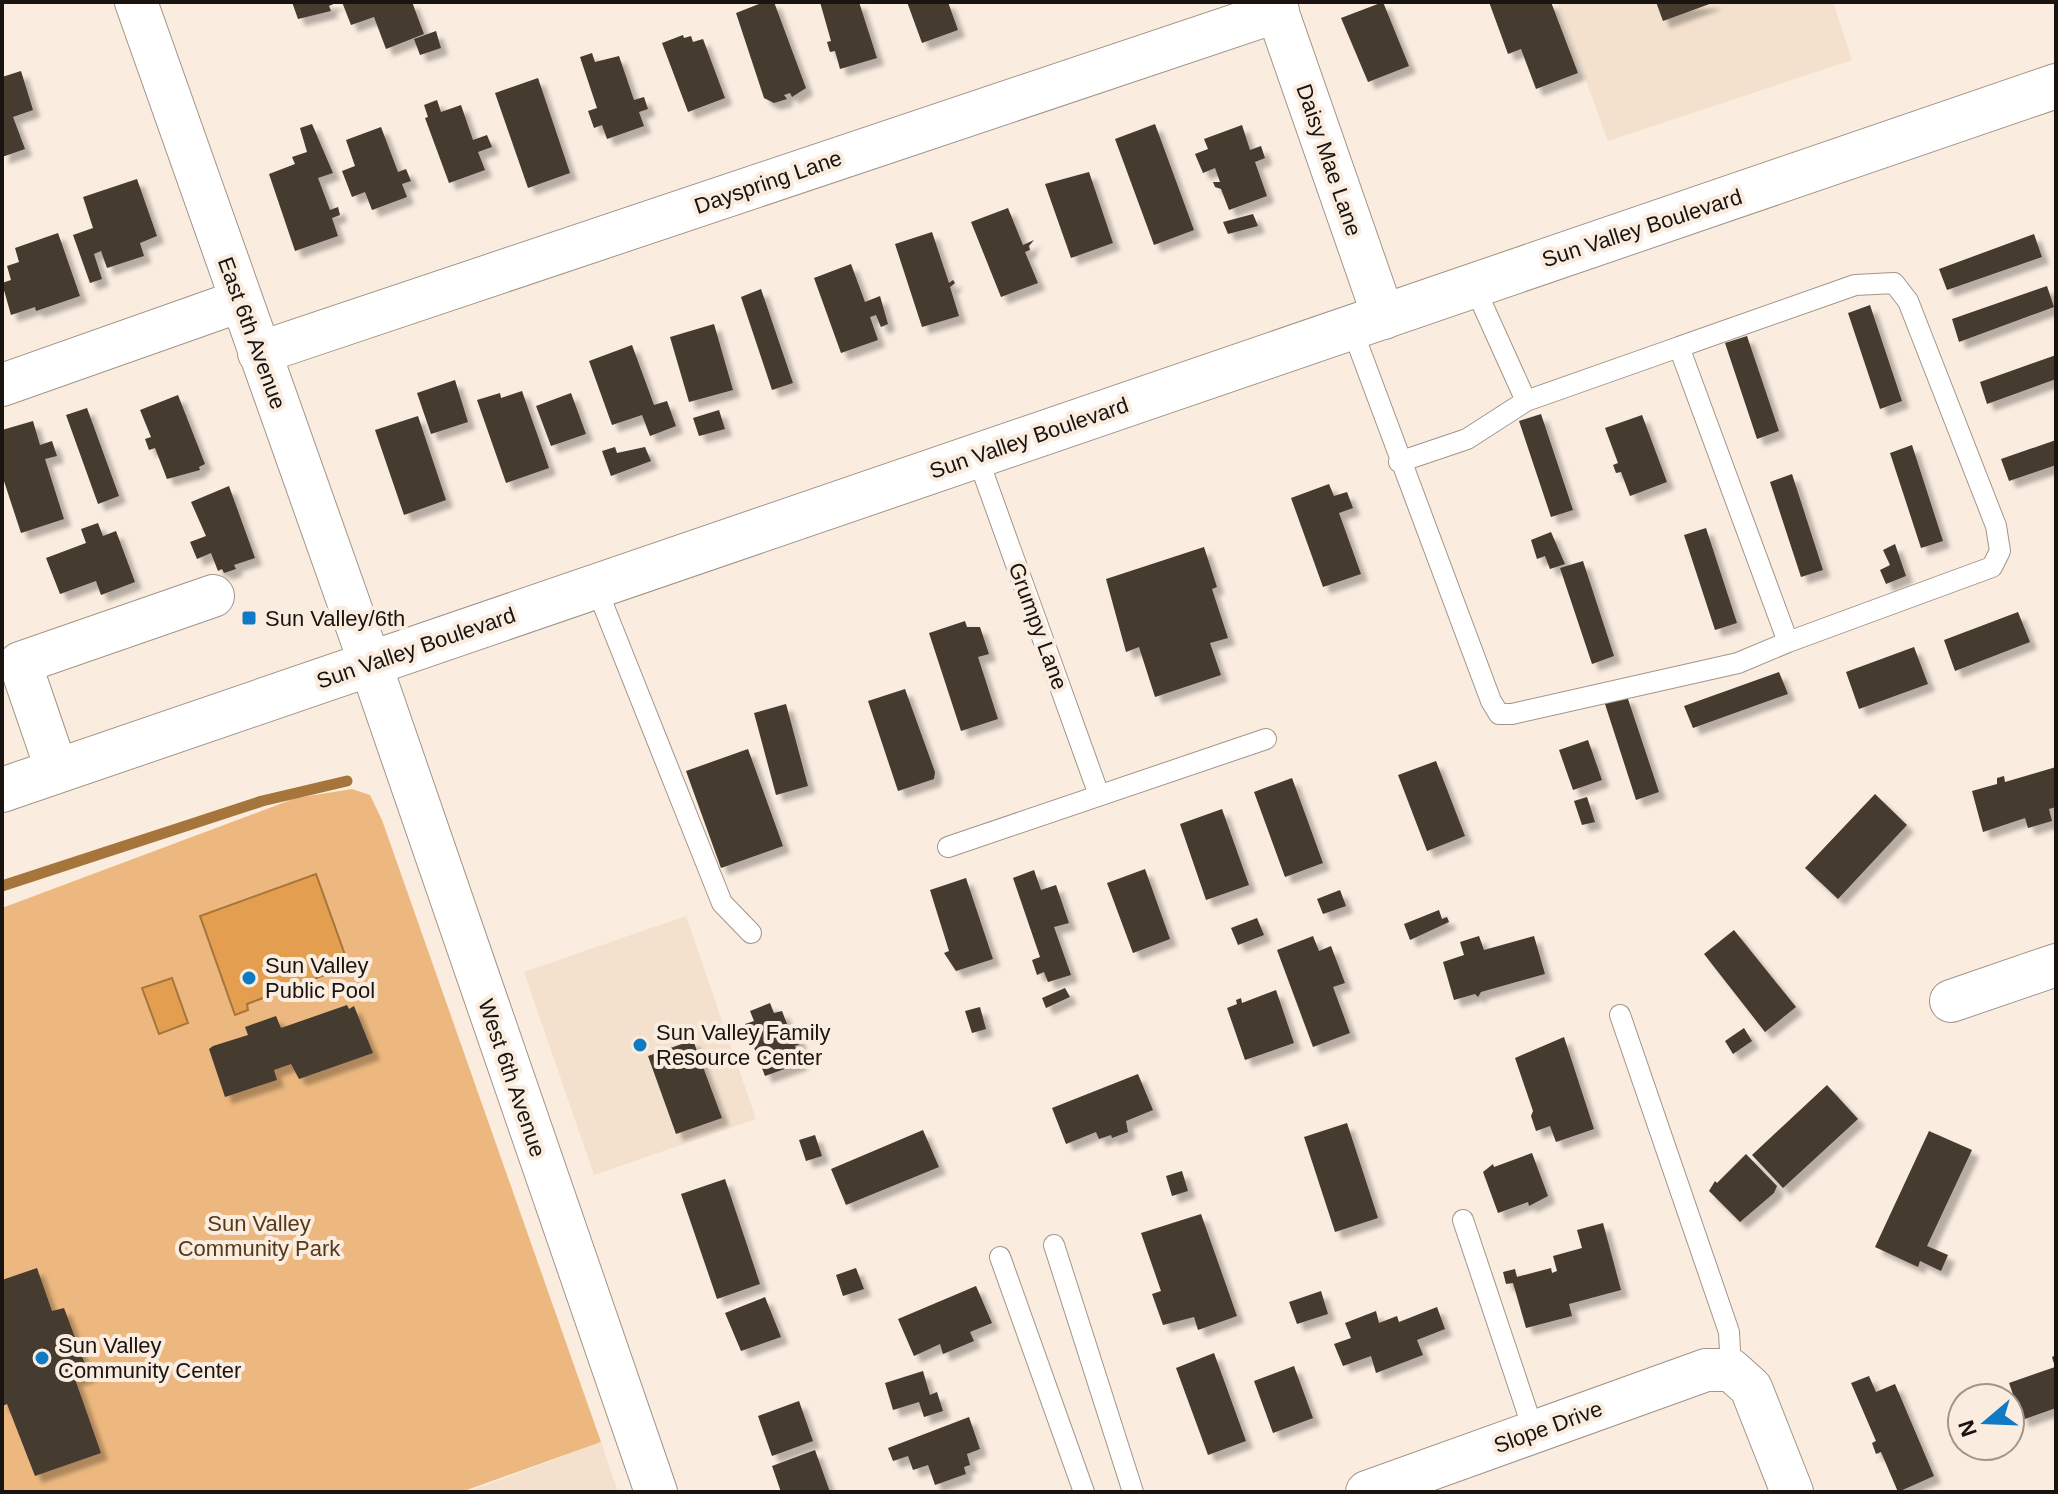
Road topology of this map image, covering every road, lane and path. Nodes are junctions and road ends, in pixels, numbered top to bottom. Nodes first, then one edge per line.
1 (136, 2) edge
2 (1276, 6) edge
3 (2056, 86) edge
4 (1474, 286) junction
5 (240, 301) junction
6 (1368, 323) junction
7 (1679, 347) junction
8 (259, 353) junction
9 (2, 385) edge
10 (1526, 401) junction
11 (977, 456) junction
12 (1399, 462) junction
13 (596, 587) junction
14 (213, 596) dead end
15 (1788, 642) junction
16 (370, 663) junction
17 (11, 666) edge
18 (1266, 739) dead end
19 (57, 771) junction
20 (2, 790) edge
21 (1099, 795) junction
22 (948, 847) dead end
23 (751, 933) dead end
24 (2056, 965) edge
25 (1951, 1001) dead end
26 (1620, 1015) dead end
27 (1463, 1220) dead end
28 (1054, 1245) dead end
29 (1000, 1257) dead end
30 (1731, 1370) junction
31 (1534, 1432) junction
32 (656, 1492) edge
33 (1084, 1492) edge
34 (1133, 1492) edge
35 (1367, 1492) edge
36 (1792, 1492) edge

1 - 5 street, East 6th Avenue
2 - 6 street, Daisy Mae Lane
2 - 8 street, Dayspring Lane
3 - 4 main road, Sun Valley Boulevard
4 - 6 main road, Sun Valley Boulevard
4 - 10 lane
5 - 8 street, East 6th Avenue
5 - 9 street
6 - 11 main road, Sun Valley Boulevard
6 - 12 lane
7 - 10 lane
7 - 15 lane
7 - 15 lane
8 - 16 street, East 6th Avenue
10 - 12 lane
11 - 13 main road, Sun Valley Boulevard
11 - 21 lane, Grumpy Lane
12 - 15 lane
13 - 16 main road, Sun Valley Boulevard
13 - 23 lane
14 - 17 street
16 - 19 main road, Sun Valley Boulevard
16 - 32 street, West 6th Avenue
17 - 19 street
18 - 21 lane
19 - 20 main road, Sun Valley Boulevard
21 - 22 lane
24 - 25 street
26 - 30 lane
27 - 31 lane
28 - 34 lane
29 - 33 lane
30 - 31 street, Slope Drive
30 - 36 street
31 - 35 street, Slope Drive

